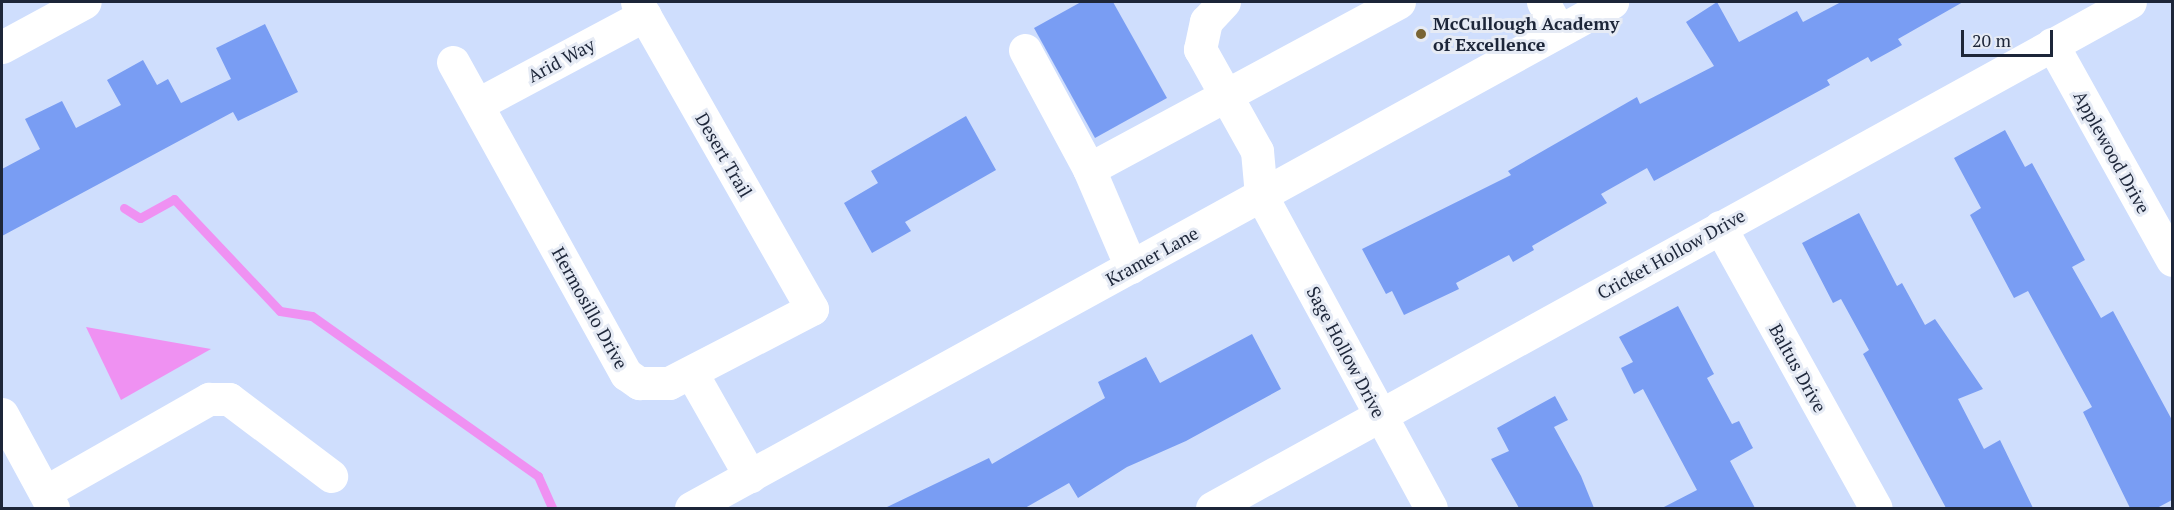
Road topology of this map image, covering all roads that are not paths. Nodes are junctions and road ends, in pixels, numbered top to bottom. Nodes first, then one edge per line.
1 (85, 2) edge
2 (1224, 2) edge
3 (1399, 2) edge
4 (1543, 2) edge
5 (1612, 2) edge
6 (2130, 2) edge
7 (641, 8) edge
8 (1560, 31) junction
9 (2052, 44) junction
10 (2, 47) edge
11 (1025, 50) dead end
12 (453, 62) dead end
13 (1227, 94) junction
14 (478, 104) junction
15 (1089, 169) junction
16 (1262, 195) junction
17 (1720, 227) junction
18 (2172, 260) edge
19 (1131, 267) junction
20 (812, 309) joint
21 (691, 372) junction
22 (2, 414) edge
23 (1381, 416) junction
24 (331, 476) dead end
25 (750, 476) junction
26 (49, 500) edge
27 (691, 508) edge
28 (1212, 508) edge
29 (1431, 508) edge
30 (1876, 508) edge

1 - 10 street
2 - 13 street
3 - 13 street
4 - 8 street
5 - 8 street, Kramer Lane
6 - 9 street, Cricket Hollow Drive
7 - 14 street, Arid Way
7 - 20 street, Desert Trail
8 - 16 street, Kramer Lane
9 - 17 street, Cricket Hollow Drive
9 - 18 street, Applewood Drive
11 - 15 street
12 - 14 street, Hermosillo Drive
13 - 15 street
13 - 16 street
14 - 21 street, Hermosillo Drive
15 - 19 street
16 - 19 street, Kramer Lane
16 - 23 street, Sage Hollow Drive
17 - 23 street, Cricket Hollow Drive
17 - 30 street, Baltus Drive
19 - 25 street, Kramer Lane
20 - 21 street, Hermosillo Drive
21 - 25 street
22 - 26 street
23 - 28 street, Cricket Hollow Drive
23 - 29 street, Sage Hollow Drive
24 - 26 street
25 - 27 street, Kramer Lane

